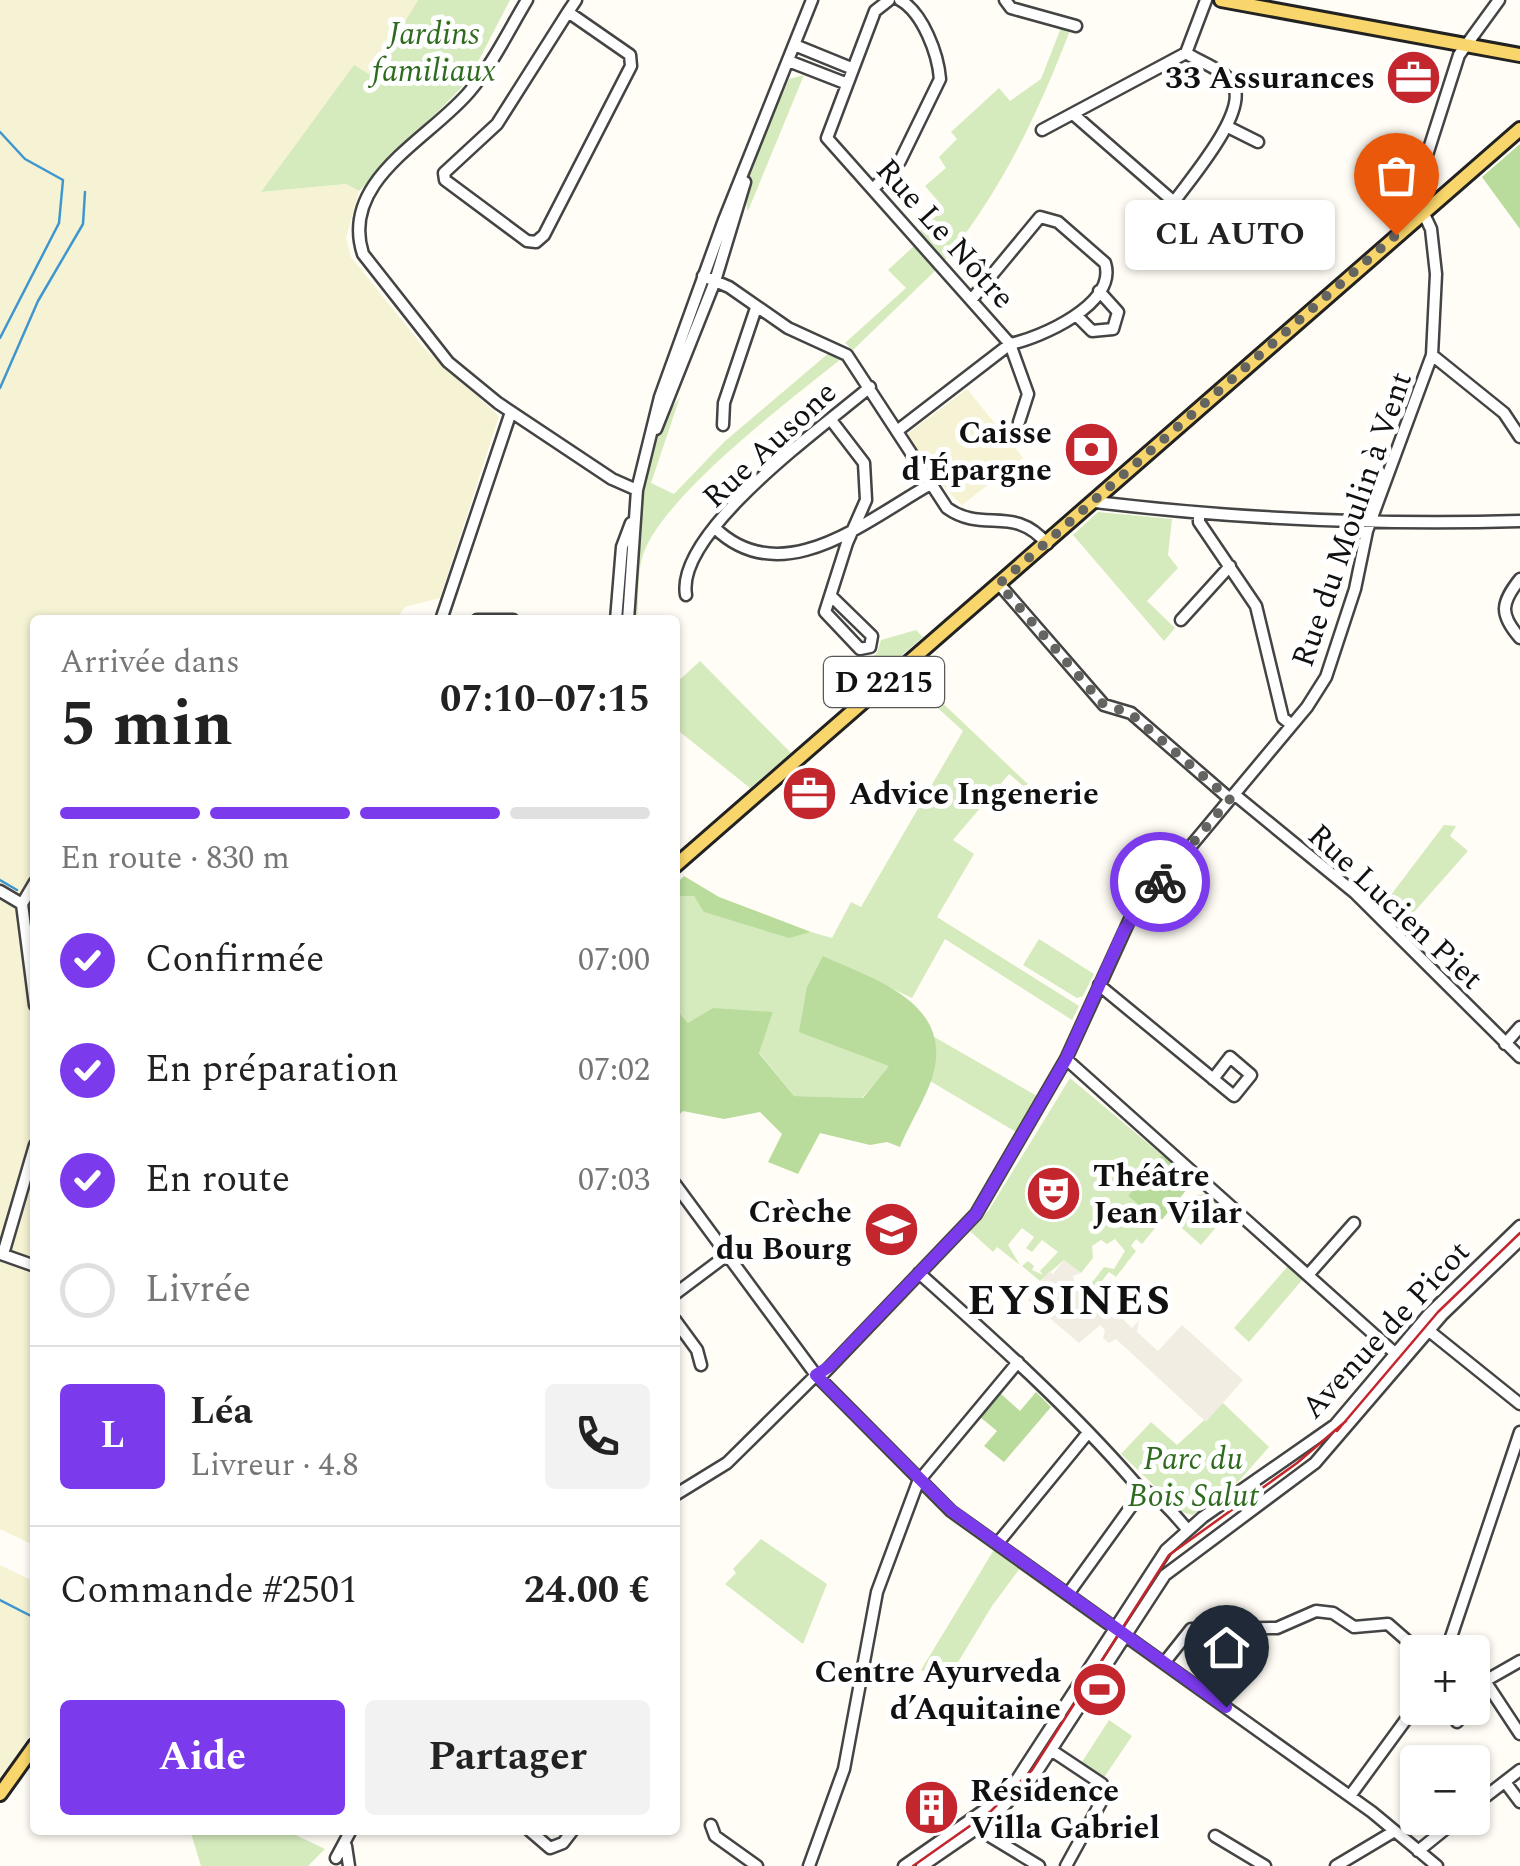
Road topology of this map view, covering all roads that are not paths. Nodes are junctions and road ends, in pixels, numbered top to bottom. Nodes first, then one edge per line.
1 (527, 0) edge
2 (576, 0) edge
3 (812, 0) edge
4 (889, 0) edge
5 (900, 0) edge
6 (1005, 0) edge
7 (1206, 0) edge
8 (1222, 0) edge
9 (1499, 0) edge
10 (568, 12) junction
11 (1076, 26) dead end
12 (796, 46) junction
13 (1469, 46) junction
14 (1186, 54) junction
15 (1520, 56) edge
16 (791, 62) junction
17 (851, 68) junction
18 (845, 84) junction
19 (1073, 114) junction
20 (1228, 127) junction
21 (1042, 130) dead end
22 (1520, 130) edge
23 (1258, 142) dead end
24 (873, 189) junction
25 (1174, 202) junction
26 (1423, 212) junction
27 (1193, 224) dead end
28 (709, 279) junction
29 (1099, 291) junction
30 (972, 299) junction
31 (756, 308) junction
32 (1076, 315) junction
33 (1010, 344) junction
34 (1432, 354) junction
35 (870, 386) junction
36 (511, 412) junction
37 (831, 420) junction
38 (1019, 422) dead end
39 (723, 426) dead end
40 (897, 431) junction
41 (1520, 437) edge
42 (929, 486) junction
43 (637, 490) junction
44 (1096, 502) junction
45 (634, 513) junction
46 (1199, 515) junction
47 (1520, 520) edge
48 (1371, 522) junction
49 (716, 528) junction
50 (854, 528) junction
51 (1046, 544) junction
52 (1230, 566) junction
53 (1520, 579) edge
54 (999, 584) junction
55 (686, 595) dead end
56 (831, 596) junction
57 (444, 615) edge
58 (616, 615) edge
59 (628, 615) edge
60 (1181, 620) dead end
61 (1520, 638) edge
62 (1292, 724) junction
63 (1232, 796) junction
64 (680, 862) edge
65 (30, 890) edge
66 (0, 891) edge
67 (22, 904) junction
68 (30, 966) edge
69 (1098, 985) junction
70 (1520, 1027) edge
71 (1504, 1044) junction
72 (1520, 1057) edge
73 (1066, 1059) junction
74 (1212, 1079) dead end
75 (30, 1162) edge
76 (680, 1191) edge
77 (1354, 1223) dead end
78 (1520, 1226) edge
79 (1520, 1240) edge
80 (2, 1254) edge
81 (727, 1254) junction
82 (30, 1264) edge
83 (919, 1273) junction
84 (1308, 1275) junction
85 (680, 1290) edge
86 (680, 1327) edge
87 (1424, 1327) junction
88 (1398, 1356) junction
89 (1018, 1362) junction
90 (700, 1365) dead end
91 (816, 1375) junction
92 (1520, 1404) edge
93 (1520, 1432) edge
94 (1087, 1434) junction
95 (918, 1482) junction
96 (1143, 1490) junction
97 (680, 1492) edge
98 (1186, 1530) junction
99 (997, 1544) junction
100 (1068, 1594) junction
101 (1120, 1631) junction
102 (1401, 1635) edge
103 (1452, 1635) edge
104 (1520, 1661) edge
105 (1164, 1662) junction
106 (1490, 1678) edge
107 (1490, 1690) edge
108 (1402, 1725) edge
109 (1520, 1734) edge
110 (1051, 1750) junction
111 (30, 1751) edge
112 (1520, 1770) edge
113 (1505, 1782) junction
114 (1490, 1793) edge
115 (0, 1794) edge
116 (1350, 1796) junction
117 (1520, 1802) edge
118 (979, 1821) junction
119 (711, 1825) dead end
120 (1392, 1832) junction
121 (349, 1835) edge
122 (536, 1835) edge
123 (570, 1835) edge
124 (1437, 1835) edge
125 (1216, 1836) dead end
126 (1418, 1851) junction
127 (1360, 1860) edge
128 (339, 1863) edge
129 (362, 1866) edge
130 (757, 1866) edge
131 (809, 1866) edge
132 (904, 1866) edge
133 (922, 1866) edge
134 (1040, 1866) edge
135 (1066, 1866) edge
136 (1265, 1866) edge
137 (1336, 1866) edge
138 (1438, 1866) edge

1 - 36 street
2 - 10 street
3 - 12 street
4 - 17 street
5 - 24 street
6 - 11 street
7 - 14 street
8 - 13 main road
9 - 13 street, Rue du Moulin à Vent
10 - 10 street
12 - 16 street
12 - 17 street
13 - 15 main road
13 - 26 street, Rue du Moulin à Vent
14 - 19 street
14 - 20 street
16 - 18 street
16 - 28 street
17 - 18 street
18 - 24 street, Rue Le Nôtre
19 - 21 street
19 - 25 street
20 - 23 street
20 - 25 street
22 - 26 main road, D 2215
24 - 30 street, Rue Le Nôtre
25 - 27 street
26 - 34 street, Rue du Moulin à Vent
26 - 44 main road, D 2215
28 - 31 street
28 - 43 street
29 - 30 street
29 - 32 street
29 - 32 street
30 - 33 street, Rue Le Nôtre
31 - 35 street
31 - 39 street
32 - 33 street
33 - 38 street
33 - 40 street, Rue Le Nôtre
34 - 41 street
34 - 48 street, Rue du Moulin à Vent
35 - 37 street, Rue Ausone
35 - 40 street
36 - 43 street
36 - 57 street
37 - 49 street, Rue Ausone
37 - 50 street
40 - 42 street
42 - 50 street
42 - 51 street
43 - 45 street
44 - 46 street
44 - 51 main road, D 2215
45 - 58 street
45 - 59 street
46 - 48 street
46 - 52 street
47 - 48 street
48 - 62 street, Rue du Moulin à Vent
49 - 50 street
49 - 55 street, Rue Ausone
50 - 56 street
51 - 54 main road, D 2215
52 - 60 street
52 - 62 street
53 - 61 street
54 - 63 street, Rue Lucien Piet
54 - 64 main road, D 2215
56 - 56 street
62 - 63 street, Rue du Moulin à Vent
63 - 69 street, Rue du Moulin à Vent
63 - 71 street, Rue Lucien Piet
65 - 67 street
66 - 67 street
67 - 68 street
69 - 73 street, Rue du Moulin à Vent
69 - 74 street
70 - 71 street
71 - 72 street, Rue Lucien Piet
73 - 83 street, Rue du Moulin à Vent
73 - 84 street
75 - 80 street
76 - 81 street
77 - 84 street
78 - 87 street, Avenue de Picot
79 - 87 street, Avenue de Picot
80 - 82 street
81 - 85 street
81 - 91 street
83 - 89 street
83 - 91 street, Rue du Moulin à Vent
84 - 88 street
86 - 90 street
87 - 88 street, Avenue de Picot
87 - 92 street
88 - 98 street, Avenue de Picot
88 - 101 street, Avenue de Picot
89 - 94 street
89 - 95 street
91 - 95 street
91 - 97 street, Rue du Moulin à Vent
93 - 103 street
94 - 96 street
94 - 99 street
95 - 99 street
95 - 131 street
96 - 98 street
96 - 100 street
98 - 101 street, Avenue de Picot
99 - 100 street
100 - 101 street
101 - 105 street
101 - 110 street
101 - 118 street
102 - 105 street
104 - 106 street
105 - 116 street
107 - 109 street
108 - 116 street
110 - 118 street
110 - 135 street
111 - 115 main road
112 - 113 street
113 - 114 street
113 - 117 street
116 - 120 street
118 - 132 street
118 - 133 street
118 - 134 street
119 - 130 street
120 - 126 street
120 - 127 street
121 - 128 street
122 - 123 street
124 - 126 street
125 - 136 street
126 - 138 street
127 - 137 street
128 - 129 street

